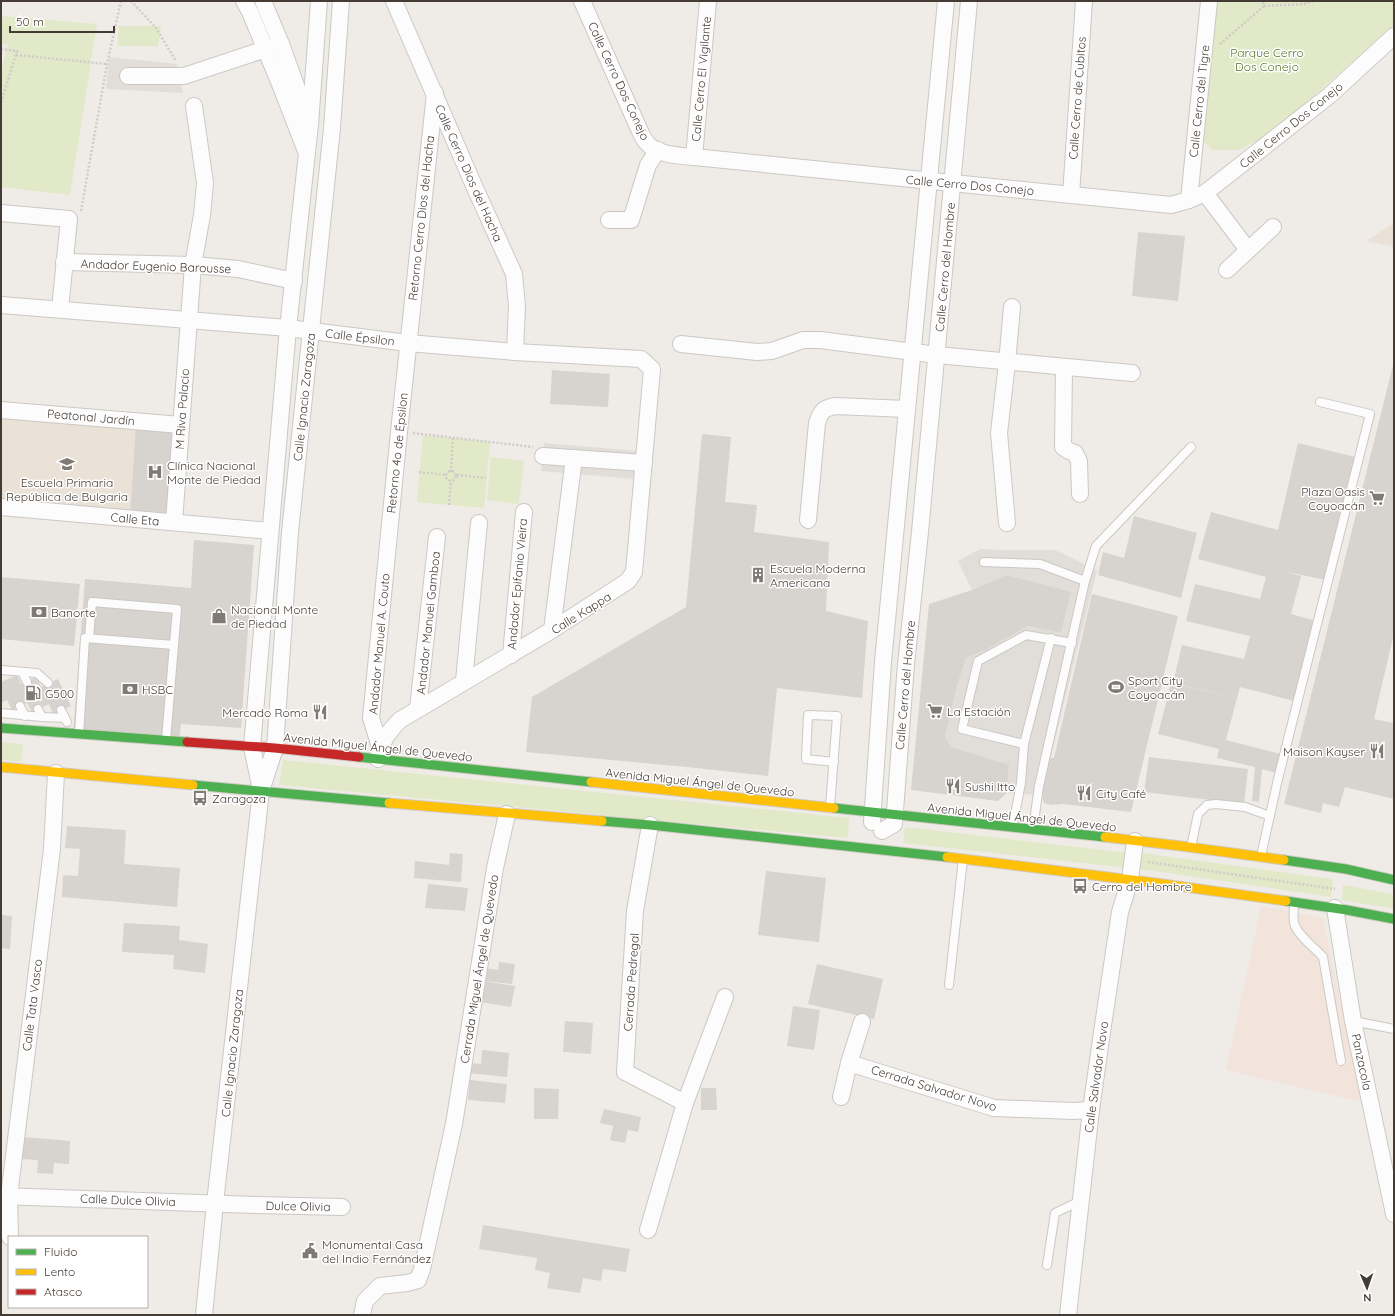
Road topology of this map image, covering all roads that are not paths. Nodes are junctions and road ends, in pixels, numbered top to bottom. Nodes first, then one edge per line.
1 (244, 1) edge
2 (263, 1) edge
3 (319, 1) edge
4 (341, 1) edge
5 (394, 1) edge
6 (582, 1) edge
7 (708, 1) edge
8 (946, 1) edge
9 (969, 1) edge
10 (1084, 1) edge
11 (1209, 1) edge
12 (1394, 36) edge
13 (281, 44) junction
14 (265, 49) junction
15 (128, 76) dead end
16 (435, 93) junction
17 (194, 106) dead end
18 (310, 125) junction
19 (332, 128) junction
20 (658, 150) junction
21 (308, 155) junction
22 (694, 157) junction
23 (328, 158) junction
24 (929, 181) junction
25 (952, 184) junction
26 (1205, 193) junction
27 (1070, 195) junction
28 (1189, 200) junction
29 (1, 212) edge
30 (609, 220) dead end
31 (1273, 227) dead end
32 (1248, 250) junction
33 (64, 262) junction
34 (193, 265) junction
35 (1228, 270) dead end
36 (294, 281) junction
37 (1, 305) edge
38 (1012, 307) dead end
39 (60, 309) junction
40 (189, 320) junction
41 (288, 328) junction
42 (311, 331) junction
43 (408, 343) junction
44 (681, 344) dead end
45 (515, 352) junction
46 (913, 352) junction
47 (936, 355) junction
48 (1007, 363) junction
49 (1064, 367) junction
50 (1132, 373) dead end
51 (651, 384) joint
52 (1320, 402) dead end
53 (906, 409) junction
54 (1, 410) edge
55 (181, 425) junction
56 (1191, 447) dead end
57 (539, 452) road end
58 (574, 458) junction
59 (644, 464) junction
60 (1080, 494) dead end
61 (1, 507) edge
62 (524, 512) dead end
63 (808, 520) dead end
64 (174, 522) junction
65 (1007, 523) dead end
66 (479, 524) dead end
67 (896, 530) junction
68 (270, 531) junction
69 (920, 532) junction
70 (437, 537) dead end
71 (984, 562) dead end
72 (386, 564) joint
73 (1085, 581) junction
74 (552, 630) junction
75 (89, 638) junction
76 (1050, 638) junction
77 (1072, 643) junction
78 (174, 645) junction
79 (511, 655) junction
80 (2, 670) edge
81 (22, 672) junction
82 (8, 679) dead end
83 (464, 681) junction
84 (26, 682) dead end
85 (48, 683) dead end
86 (20, 706) dead end
87 (418, 708) junction
88 (38, 709) dead end
89 (61, 710) dead end
90 (1, 713) edge
91 (25, 716) junction
92 (42, 717) junction
93 (65, 718) junction
94 (1, 728) edge
95 (76, 734) junction
96 (166, 741) junction
97 (1024, 744) junction
98 (252, 747) junction
99 (275, 748) junction
100 (379, 753) junction
101 (834, 762) junction
102 (1, 767) edge
103 (56, 773) junction
104 (261, 791) junction
105 (830, 808) junction
106 (871, 813) junction
107 (507, 814) junction
108 (895, 815) junction
109 (1270, 816) junction
110 (650, 825) junction
111 (1012, 827) junction
112 (1033, 830) junction
113 (882, 831) junction
114 (1134, 841) junction
115 (1191, 848) junction
116 (880, 850) junction
117 (1260, 857) junction
118 (963, 859) junction
119 (1130, 880) junction
120 (1394, 880) edge
121 (1294, 902) junction
122 (1335, 908) junction
123 (1394, 918) edge
124 (949, 985) dead end
125 (725, 997) dead end
126 (1353, 1021) junction
127 (862, 1022) dead end
128 (1394, 1029) edge
129 (1341, 1061) dead end
130 (849, 1063) junction
131 (841, 1097) dead end
132 (685, 1103) junction
133 (1091, 1110) junction
134 (5, 1196) edge
135 (1080, 1201) junction
136 (215, 1204) junction
137 (255, 1205) joint
138 (342, 1207) dead end
139 (1394, 1214) edge
140 (648, 1230) dead end
141 (10, 1236) edge
142 (1047, 1265) dead end
143 (204, 1315) edge
144 (362, 1315) edge
145 (1068, 1315) edge

1 - 14 street
2 - 13 street
3 - 18 street, Calle Ignacio Zaragoza
4 - 19 street, Calle Ignacio Zaragoza
5 - 16 street, Calle Cerro Dios del Hacha
6 - 20 street, Calle Cerro Dos Conejo
7 - 22 street, Calle Cerro El Vigilante
8 - 24 street, Calle Cerro del Hombre
9 - 25 street, Calle Cerro del Hombre
10 - 27 street, Calle Cerro de Cubitos
11 - 28 street, Calle Cerro del Tigre
12 - 26 street, Calle Cerro Dos Conejo
13 - 14 street
13 - 18 street
14 - 15 street
14 - 21 street
16 - 43 street, Retorno Cerro Dios del Hacha
16 - 45 street, Calle Cerro Dios del Hacha
17 - 34 street, M Riva Palacio
18 - 19 street
18 - 21 street, Calle Ignacio Zaragoza
19 - 23 street, Calle Ignacio Zaragoza
20 - 22 street, Calle Cerro Dos Conejo
20 - 30 street
21 - 23 street
21 - 36 street, Calle Ignacio Zaragoza
22 - 24 street, Calle Cerro Dos Conejo
23 - 42 street, Calle Ignacio Zaragoza
24 - 25 street, Calle Cerro Dos Conejo
24 - 46 street, Calle Cerro del Hombre
25 - 27 street, Calle Cerro Dos Conejo
25 - 47 street, Calle Cerro del Hombre
26 - 28 street, Calle Cerro Dos Conejo
26 - 32 street
27 - 28 street, Calle Cerro Dos Conejo
29 - 33 street
31 - 32 street
32 - 35 street
33 - 34 street, Andador Eugenio Barousse
33 - 39 street
34 - 36 street, Andador Eugenio Barousse
34 - 40 street, M Riva Palacio
36 - 41 street, Calle Ignacio Zaragoza
37 - 39 street, Calle Épsilon
38 - 48 street
39 - 40 street, Calle Épsilon
40 - 41 street, Calle Épsilon
40 - 55 street, M Riva Palacio
41 - 42 street, Calle Épsilon
41 - 68 street, Calle Ignacio Zaragoza
42 - 43 street, Calle Épsilon
42 - 99 street, Calle Ignacio Zaragoza
43 - 45 street, Calle Épsilon
43 - 72 street, Retorno 4o de Épsilon
44 - 46 street
45 - 51 street, Calle Épsilon
46 - 47 street
46 - 53 street, Calle Cerro del Hombre
47 - 48 street
47 - 69 street, Calle Cerro del Hombre
48 - 49 street
48 - 65 street
49 - 50 street
49 - 60 street
51 - 59 street, Calle Kappa
52 - 109 lane
53 - 63 street
53 - 67 street, Calle Cerro del Hombre
54 - 55 street, Peatonal Jardín
55 - 64 street, M Riva Palacio
56 - 73 lane
57 - 58 street
58 - 59 street
58 - 74 street
59 - 74 street, Calle Kappa
61 - 64 street, Calle Eta
62 - 79 street, Andador Epifanio Vieira
64 - 68 street, Calle Eta
66 - 83 street
67 - 69 street
67 - 106 street, Calle Cerro del Hombre
68 - 98 street, Calle Ignacio Zaragoza
69 - 108 street, Calle Cerro del Hombre
70 - 87 street, Andador Manuel Gamboa
71 - 73 lane
72 - 100 street, Andador Manuel A. Couto
73 - 77 lane
74 - 79 street, Calle Kappa
75 - 78 lane
75 - 78 lane
75 - 95 lane
76 - 77 lane
76 - 97 lane
76 - 97 lane
77 - 112 lane
78 - 96 lane
79 - 83 street, Calle Kappa
80 - 81 lane
80 - 82 lane
81 - 84 lane
81 - 85 lane
83 - 87 street, Calle Kappa
86 - 91 lane
87 - 100 street, Calle Kappa
88 - 92 lane
89 - 93 lane
90 - 91 lane
91 - 92 lane
92 - 93 lane
93 - 95 lane
94 - 95 main road, Avenida Miguel Ángel de Quevedo
95 - 96 main road, Avenida Miguel Ángel de Quevedo
96 - 98 main road, Avenida Miguel Ángel de Quevedo
97 - 111 lane
98 - 99 main road, Avenida Miguel Ángel de Quevedo
98 - 104 street, Calle Ignacio Zaragoza
99 - 100 main road, Avenida Miguel Ángel de Quevedo
99 - 104 street, Calle Ignacio Zaragoza
100 - 105 main road, Avenida Miguel Ángel de Quevedo
101 - 101 lane
101 - 105 lane
102 - 103 main road
103 - 104 main road
103 - 134 street, Calle Tata Vasco
104 - 107 main road
104 - 136 street, Calle Ignacio Zaragoza
105 - 106 main road, Avenida Miguel Ángel de Quevedo
106 - 108 main road, Avenida Miguel Ángel de Quevedo
106 - 113 street
107 - 110 main road
107 - 144 street, Cerrada Miguel Ángel de Quevedo
108 - 111 main road, Avenida Miguel Ángel de Quevedo
108 - 113 street
109 - 115 lane
109 - 117 lane
110 - 116 main road
110 - 132 street, Cerrada Pedregal
111 - 112 main road, Avenida Miguel Ángel de Quevedo
112 - 114 main road, Avenida Miguel Ángel de Quevedo
113 - 116 street
114 - 115 main road, Avenida Miguel Ángel de Quevedo
114 - 119 street, Calle Salvador Novo
115 - 117 main road, Avenida Miguel Ángel de Quevedo
116 - 118 main road
117 - 120 main road, Avenida Miguel Ángel de Quevedo
118 - 119 main road
118 - 124 lane
119 - 121 main road
119 - 133 street, Calle Salvador Novo
121 - 122 main road
121 - 129 lane
122 - 123 main road
122 - 126 street, Panzacola
125 - 132 street
126 - 128 lane
126 - 139 street, Panzacola
127 - 130 street
130 - 131 street
130 - 133 street, Cerrada Salvador Novo
132 - 140 street
133 - 135 street, Calle Salvador Novo
134 - 136 street, Calle Dulce Olivia
134 - 141 street, Calle Tata Vasco
135 - 142 lane
135 - 145 street, Calle Salvador Novo
136 - 137 street, Calle Dulce Olivia
136 - 143 street, Calle Ignacio Zaragoza
137 - 138 street, Dulce Olivia

